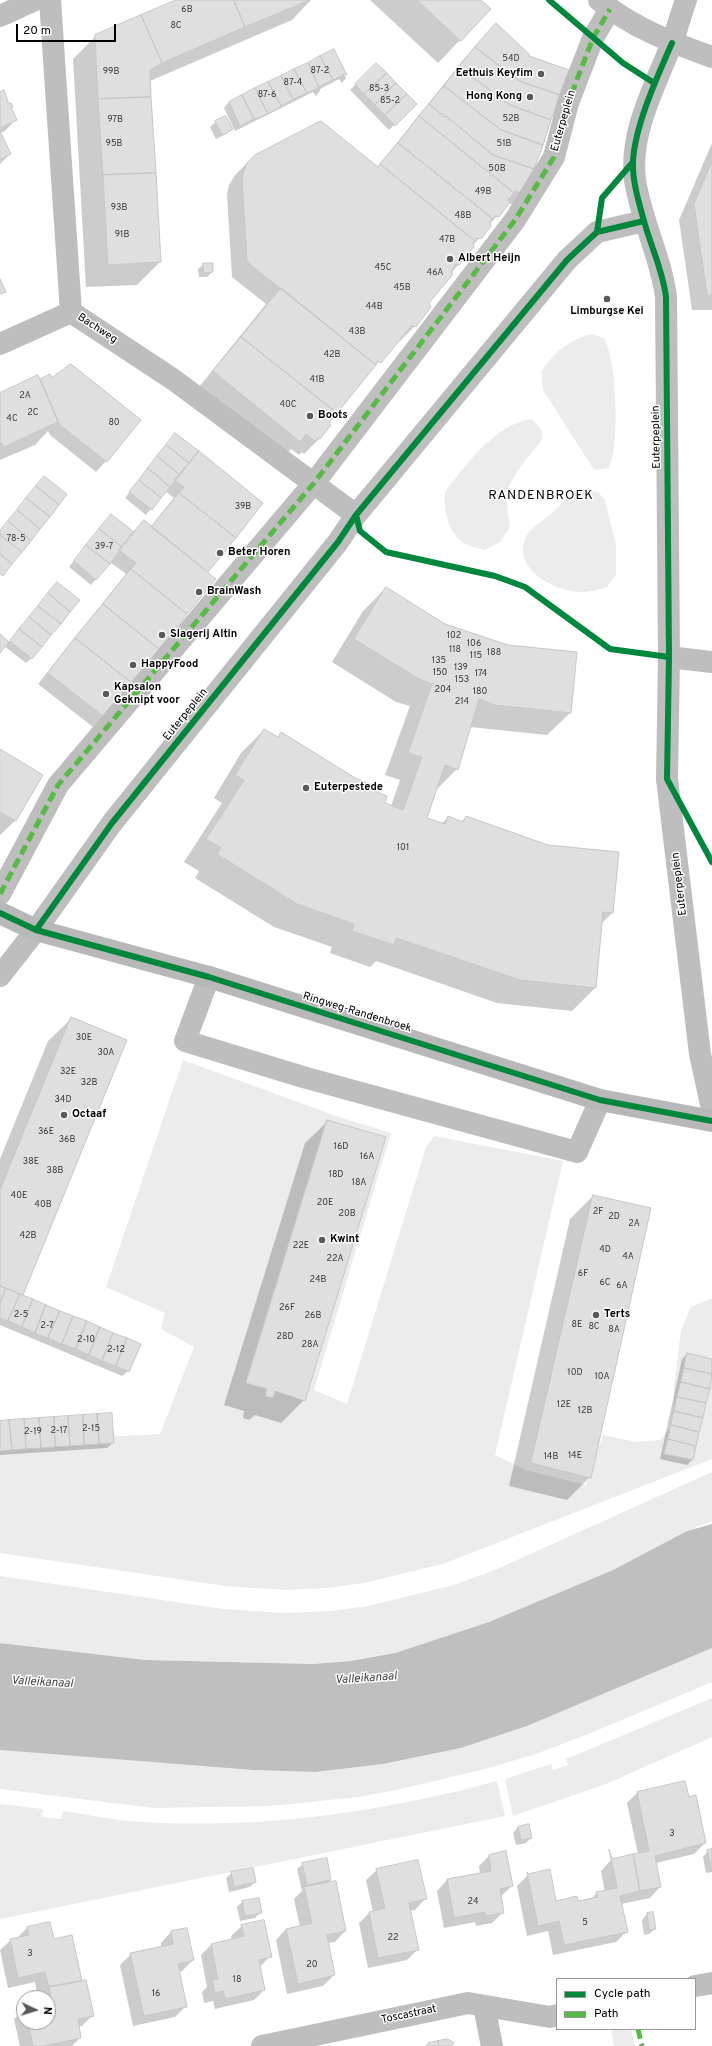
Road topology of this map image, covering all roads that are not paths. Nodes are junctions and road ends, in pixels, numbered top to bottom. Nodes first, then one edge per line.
1 (35, 0) edge
2 (50, 0) edge
3 (686, 0) edge
4 (604, 5) edge
5 (0, 16) edge
6 (672, 43) junction
7 (712, 57) edge
8 (644, 221) junction
9 (71, 312) junction
10 (0, 344) edge
11 (314, 483) junction
12 (356, 515) junction
13 (669, 657) junction
14 (712, 662) edge
15 (0, 894) edge
16 (0, 913) edge
17 (36, 930) junction
18 (0, 976) edge
19 (209, 977) junction
20 (600, 1100) junction
21 (712, 1108) edge
22 (712, 1121) edge
23 (712, 1983) edge
24 (696, 1986) edge
25 (484, 2006) junction
26 (556, 2015) edge
27 (262, 2046) edge
28 (492, 2046) edge

1 - 5 street
2 - 9 street, Bachweg
3 - 6 street, Euterpeplein
4 - 6 street
4 - 11 street, Euterpeplein
6 - 7 street
6 - 8 street, Euterpeplein
8 - 12 street, Euterpeplein
8 - 13 street, Euterpeplein
9 - 10 street
9 - 11 street, Bachweg
11 - 12 street, Bachweg
11 - 15 street, Euterpeplein
12 - 17 street, Euterpeplein
13 - 14 street
13 - 21 street, Euterpeplein
16 - 17 main road, Ringweg-Randenbroek
17 - 18 street, Euterpeplein
17 - 19 main road, Ringweg-Randenbroek
19 - 20 main road, Ringweg-Randenbroek
19 - 20 street
20 - 22 main road, Ringweg-Randenbroek
23 - 24 street
25 - 26 street, Toscastraat
25 - 27 street, Toscastraat
25 - 28 street

